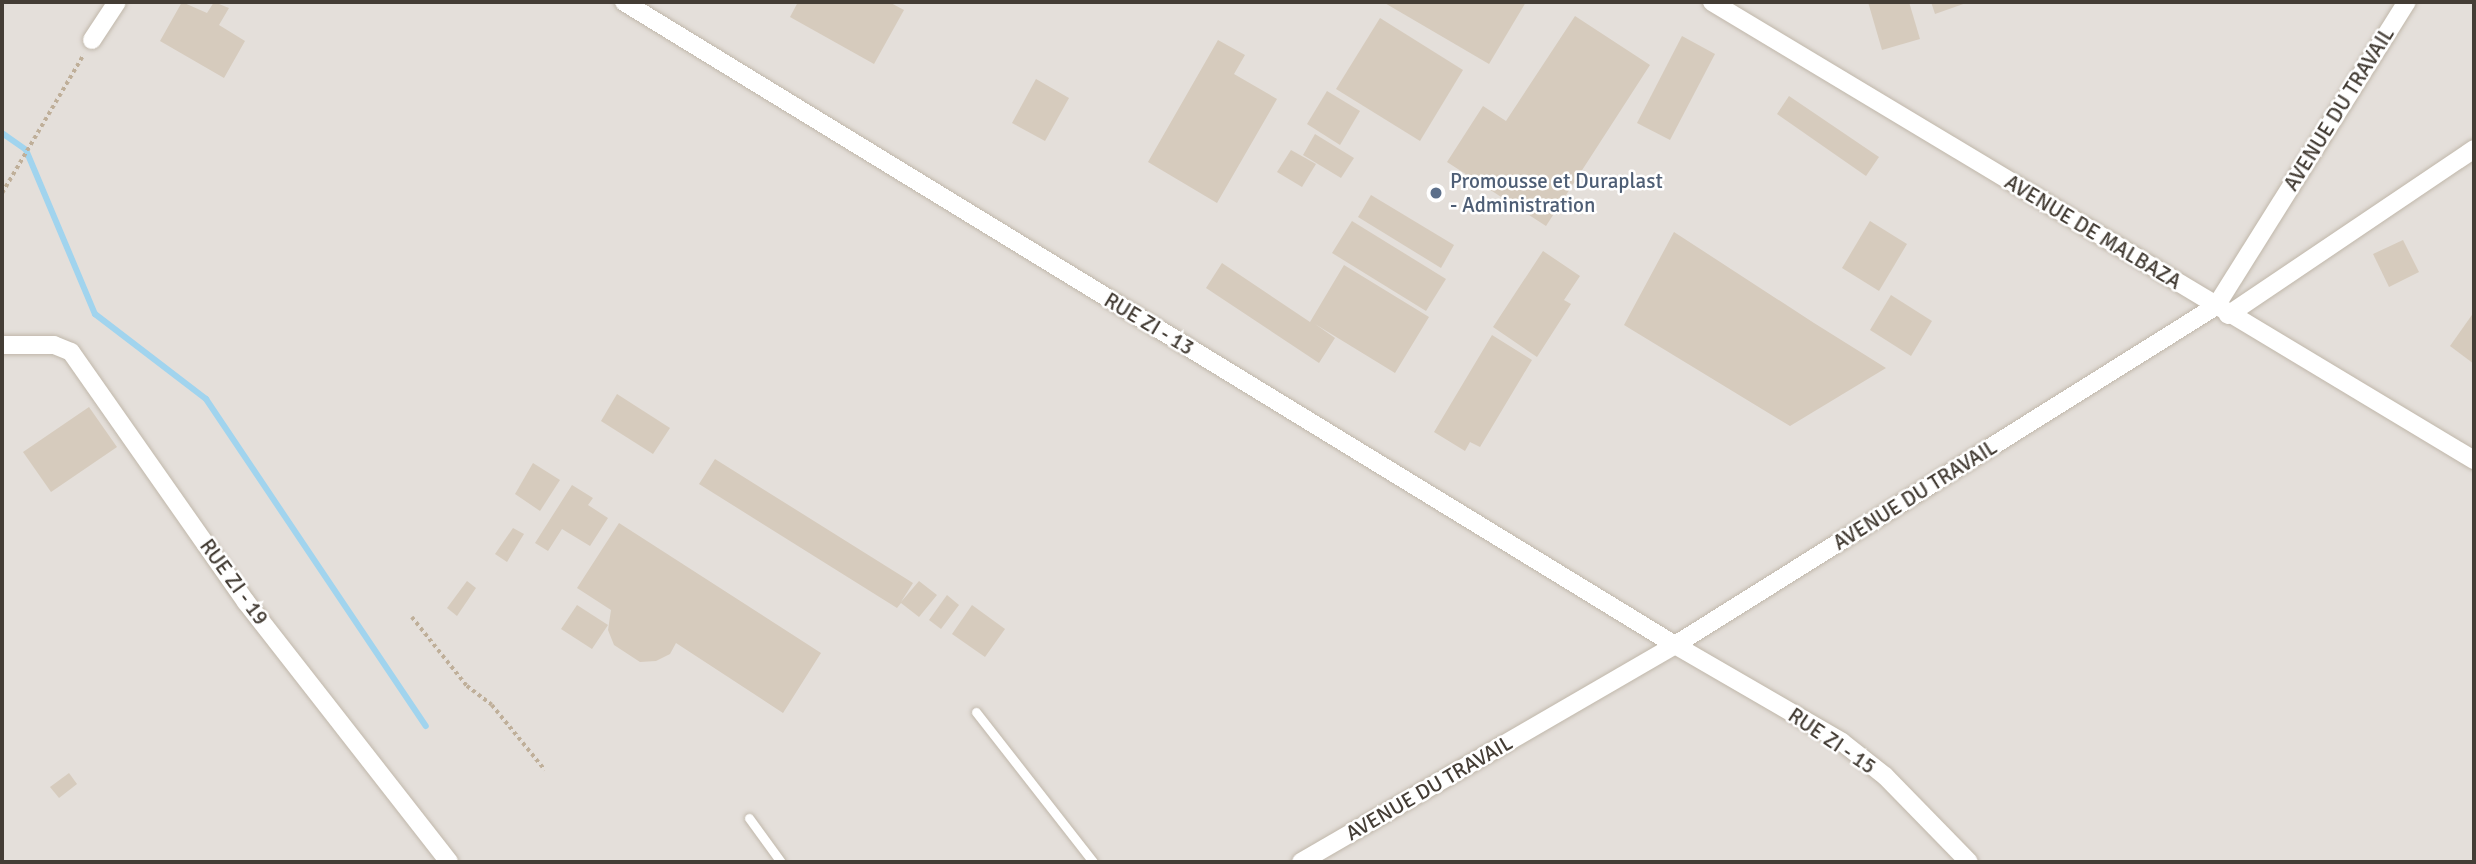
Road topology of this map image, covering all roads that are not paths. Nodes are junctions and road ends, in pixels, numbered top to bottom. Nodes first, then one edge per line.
1 (117, 2) edge
2 (624, 2) edge
3 (1712, 2) edge
4 (2407, 2) edge
5 (92, 40) road end
6 (2474, 149) edge
7 (2222, 311) junction
8 (2, 345) edge
9 (2474, 460) edge
10 (1675, 645) junction
11 (975, 712) dead end
12 (749, 818) dead end
13 (449, 862) edge
14 (781, 862) edge
15 (1093, 862) edge
16 (1301, 862) edge
17 (1969, 862) edge

1 - 5 street
2 - 10 street, RUE ZI - 13
3 - 7 street, AVENUE DE MALBAZA
4 - 7 street, AVENUE DU TRAVAIL
6 - 7 street
7 - 9 street, AVENUE DE MALBAZA
7 - 10 street, AVENUE DU TRAVAIL
8 - 13 street, RUE ZI - 19
10 - 16 street, AVENUE DU TRAVAIL
10 - 17 street, RUE ZI - 15
11 - 15 lane
12 - 14 lane

